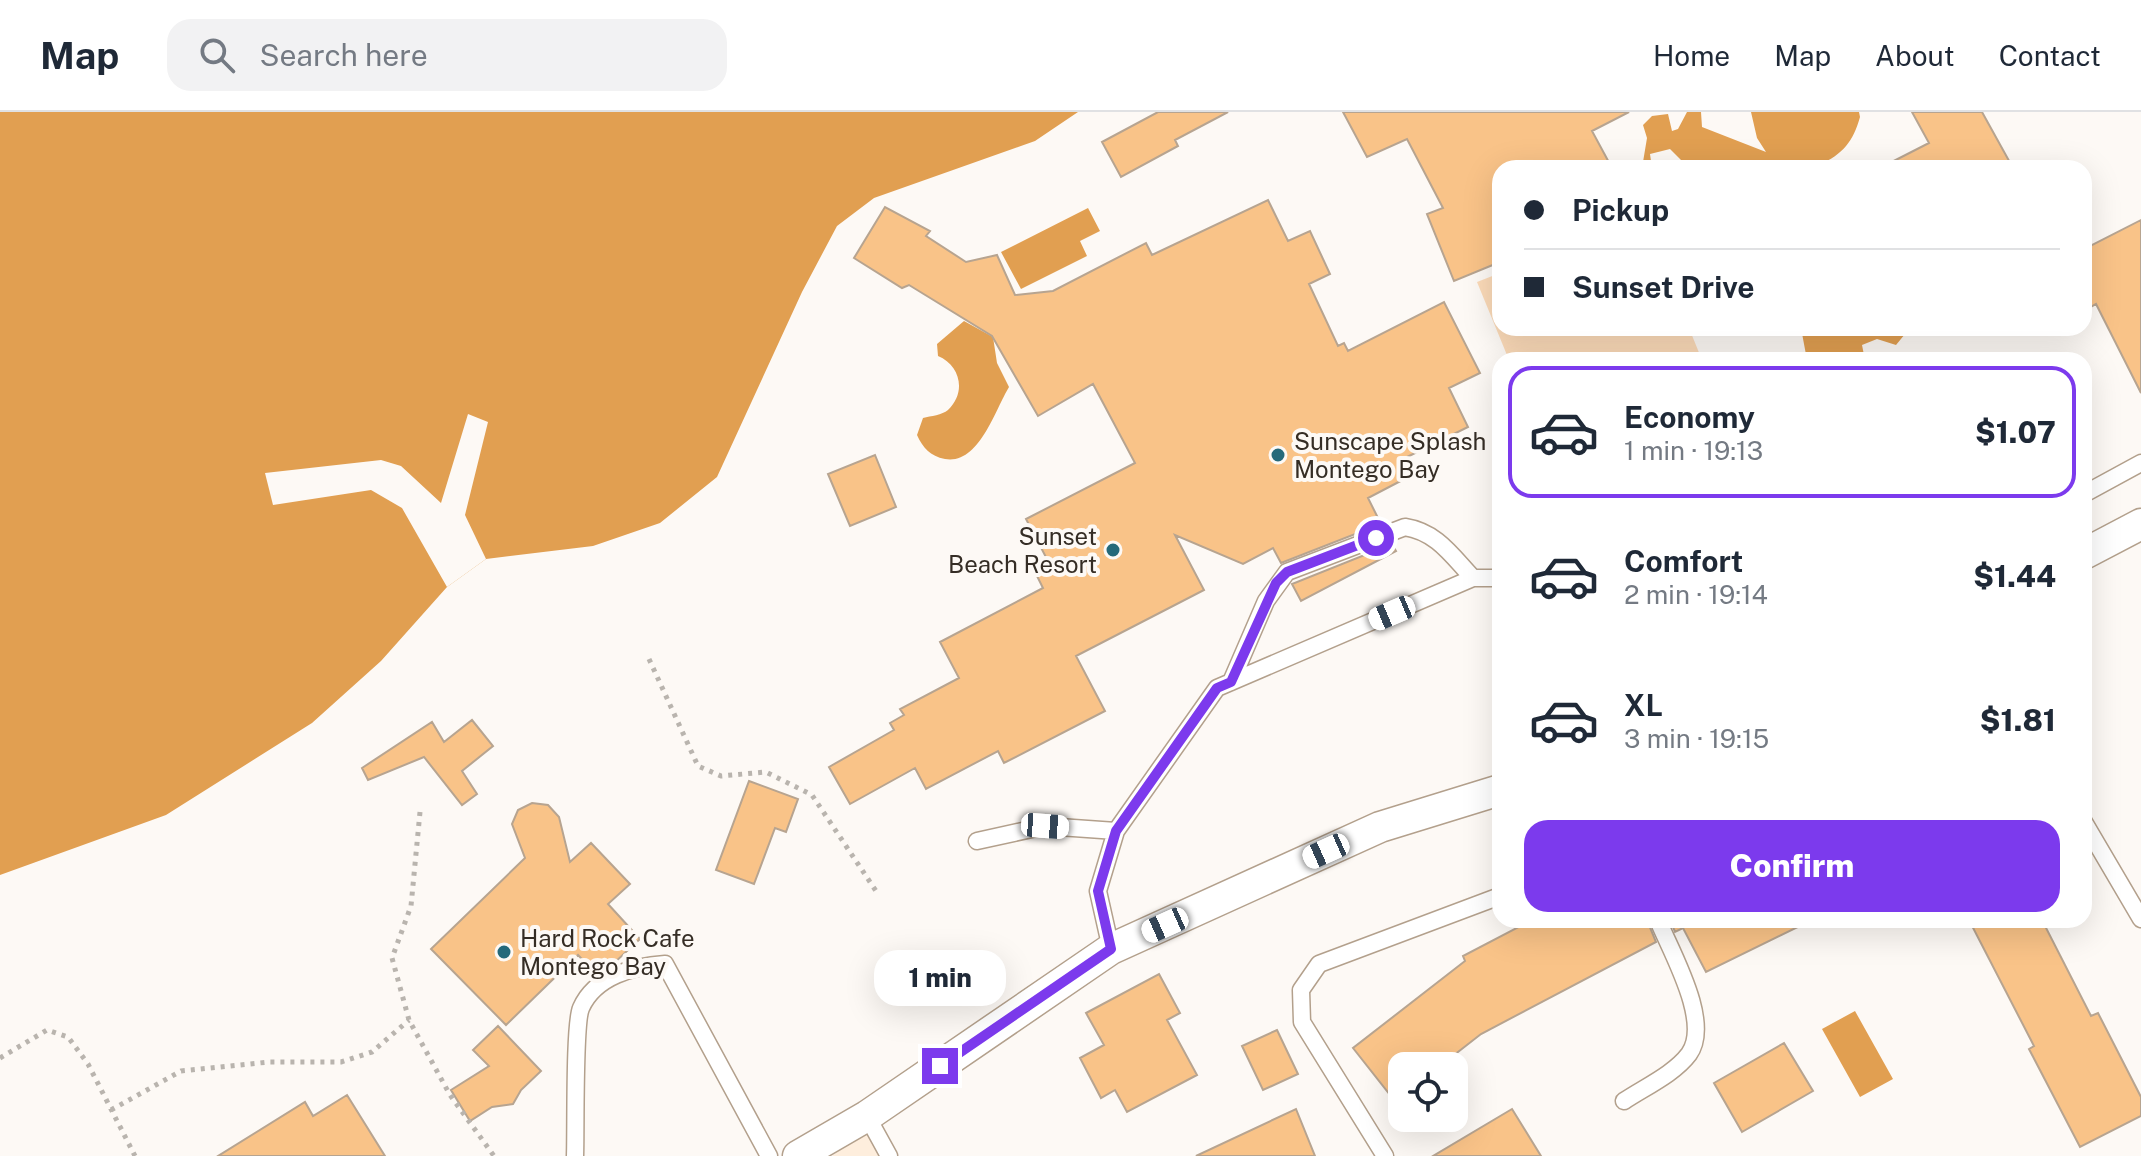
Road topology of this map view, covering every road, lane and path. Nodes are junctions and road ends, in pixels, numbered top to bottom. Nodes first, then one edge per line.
1 (2141, 463) edge
2 (2092, 490) edge
3 (2141, 524) edge
4 (2092, 550) edge
5 (1473, 578) junction
6 (1492, 578) edge
7 (649, 659) dead end
8 (1231, 682) junction
9 (1492, 792) edge
10 (420, 812) dead end
11 (1116, 831) junction
12 (2092, 836) edge
13 (977, 841) dead end
14 (878, 894) dead end
15 (1492, 899) edge
16 (2141, 919) edge
17 (1661, 928) edge
18 (1111, 949) junction
19 (409, 1020) junction
20 (0, 1058) edge
21 (1624, 1101) dead end
22 (111, 1110) junction
23 (867, 1116) junction
24 (135, 1156) edge
25 (494, 1156) edge
26 (575, 1156) edge
27 (769, 1156) edge
28 (798, 1156) edge
29 (889, 1156) edge
30 (1385, 1156) edge

1 - 2 lane
3 - 4 street
5 - 6 lane
5 - 8 lane
5 - 8 lane
7 - 14 path
8 - 11 lane
9 - 18 street
10 - 19 path
11 - 13 lane
11 - 18 lane
12 - 16 lane
15 - 30 lane
17 - 21 lane
18 - 23 street
19 - 22 path
19 - 25 path
20 - 22 path
22 - 24 path
23 - 28 street
23 - 29 lane
26 - 27 lane

